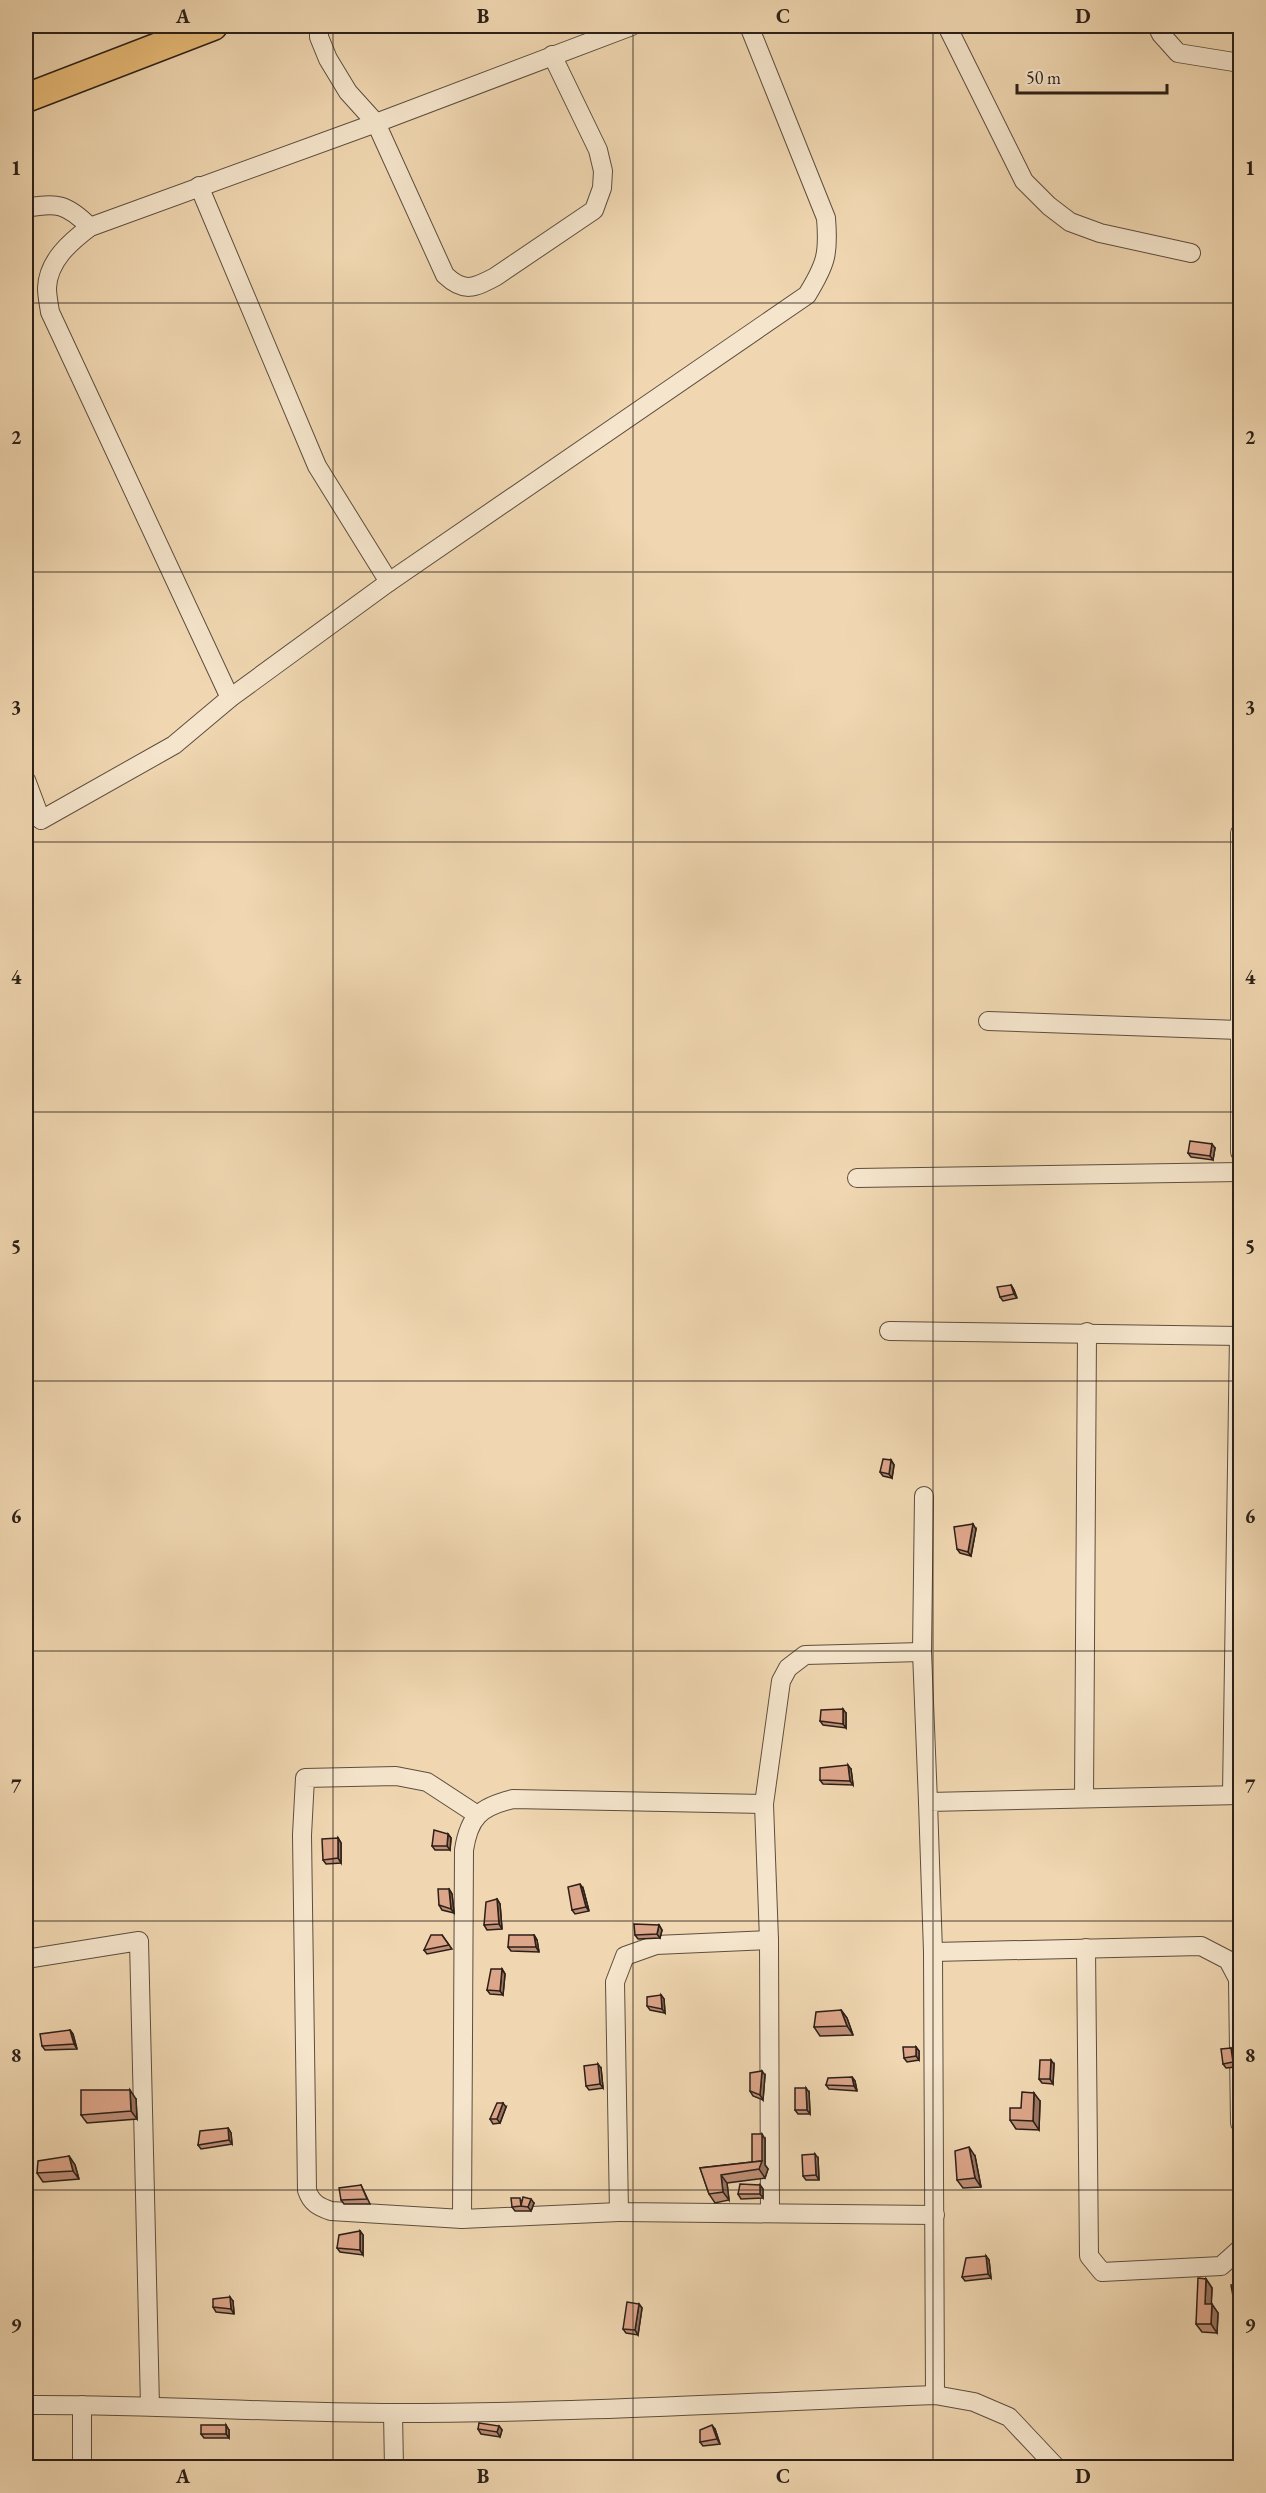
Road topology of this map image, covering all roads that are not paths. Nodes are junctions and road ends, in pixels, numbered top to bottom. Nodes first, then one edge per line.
1 (213, 26) edge
2 (319, 26) edge
3 (632, 26) edge
4 (749, 26) edge
5 (947, 26) edge
6 (1158, 26) edge
7 (552, 55) junction
8 (1240, 63) edge
9 (26, 98) edge
10 (376, 123) junction
11 (199, 186) junction
12 (26, 208) edge
13 (90, 226) junction
14 (1191, 253) dead end
15 (389, 582) junction
16 (230, 698) junction
17 (26, 780) edge
18 (1240, 832) edge
19 (988, 1021) dead end
20 (1239, 1030) edge
21 (1240, 1152) edge
22 (1240, 1172) edge
23 (857, 1178) dead end
24 (889, 1331) dead end
25 (1087, 1332) junction
26 (1240, 1336) edge
27 (924, 1497) dead end
28 (922, 1652) junction
29 (1237, 1794) edge
30 (1084, 1798) junction
31 (928, 1802) junction
32 (764, 1804) junction
33 (476, 1814) junction
34 (769, 1940) junction
35 (1086, 1948) junction
36 (933, 1952) junction
37 (26, 1959) edge
38 (1240, 2123) edge
39 (618, 2212) junction
40 (770, 2213) junction
41 (935, 2215) junction
42 (462, 2219) junction
43 (1240, 2250) edge
44 (935, 2396) junction
45 (26, 2405) edge
46 (82, 2405) junction
47 (150, 2406) junction
48 (393, 2413) junction
49 (82, 2468) edge
50 (394, 2468) edge
51 (1057, 2468) edge

1 - 9 main road
2 - 10 street
3 - 7 street
4 - 15 street
5 - 14 street
6 - 8 street
7 - 10 street
7 - 10 street
10 - 11 street
11 - 13 street
11 - 15 street
12 - 13 street
13 - 16 street
15 - 16 street
16 - 17 street
18 - 20 street
19 - 20 street
20 - 21 street
22 - 23 street
24 - 25 street
25 - 26 street
25 - 30 street
26 - 29 street
27 - 28 street
28 - 31 street
28 - 32 street
29 - 30 street
30 - 31 street
31 - 36 street
32 - 33 street
32 - 34 street
33 - 42 street
33 - 42 street
34 - 39 street
34 - 40 street
35 - 36 street
35 - 38 street
35 - 43 street
36 - 41 street
37 - 47 street
39 - 40 street
39 - 42 street
40 - 41 street
41 - 44 street
44 - 48 street
44 - 51 street
45 - 46 street
46 - 47 street
46 - 49 street
47 - 48 street
48 - 50 street

